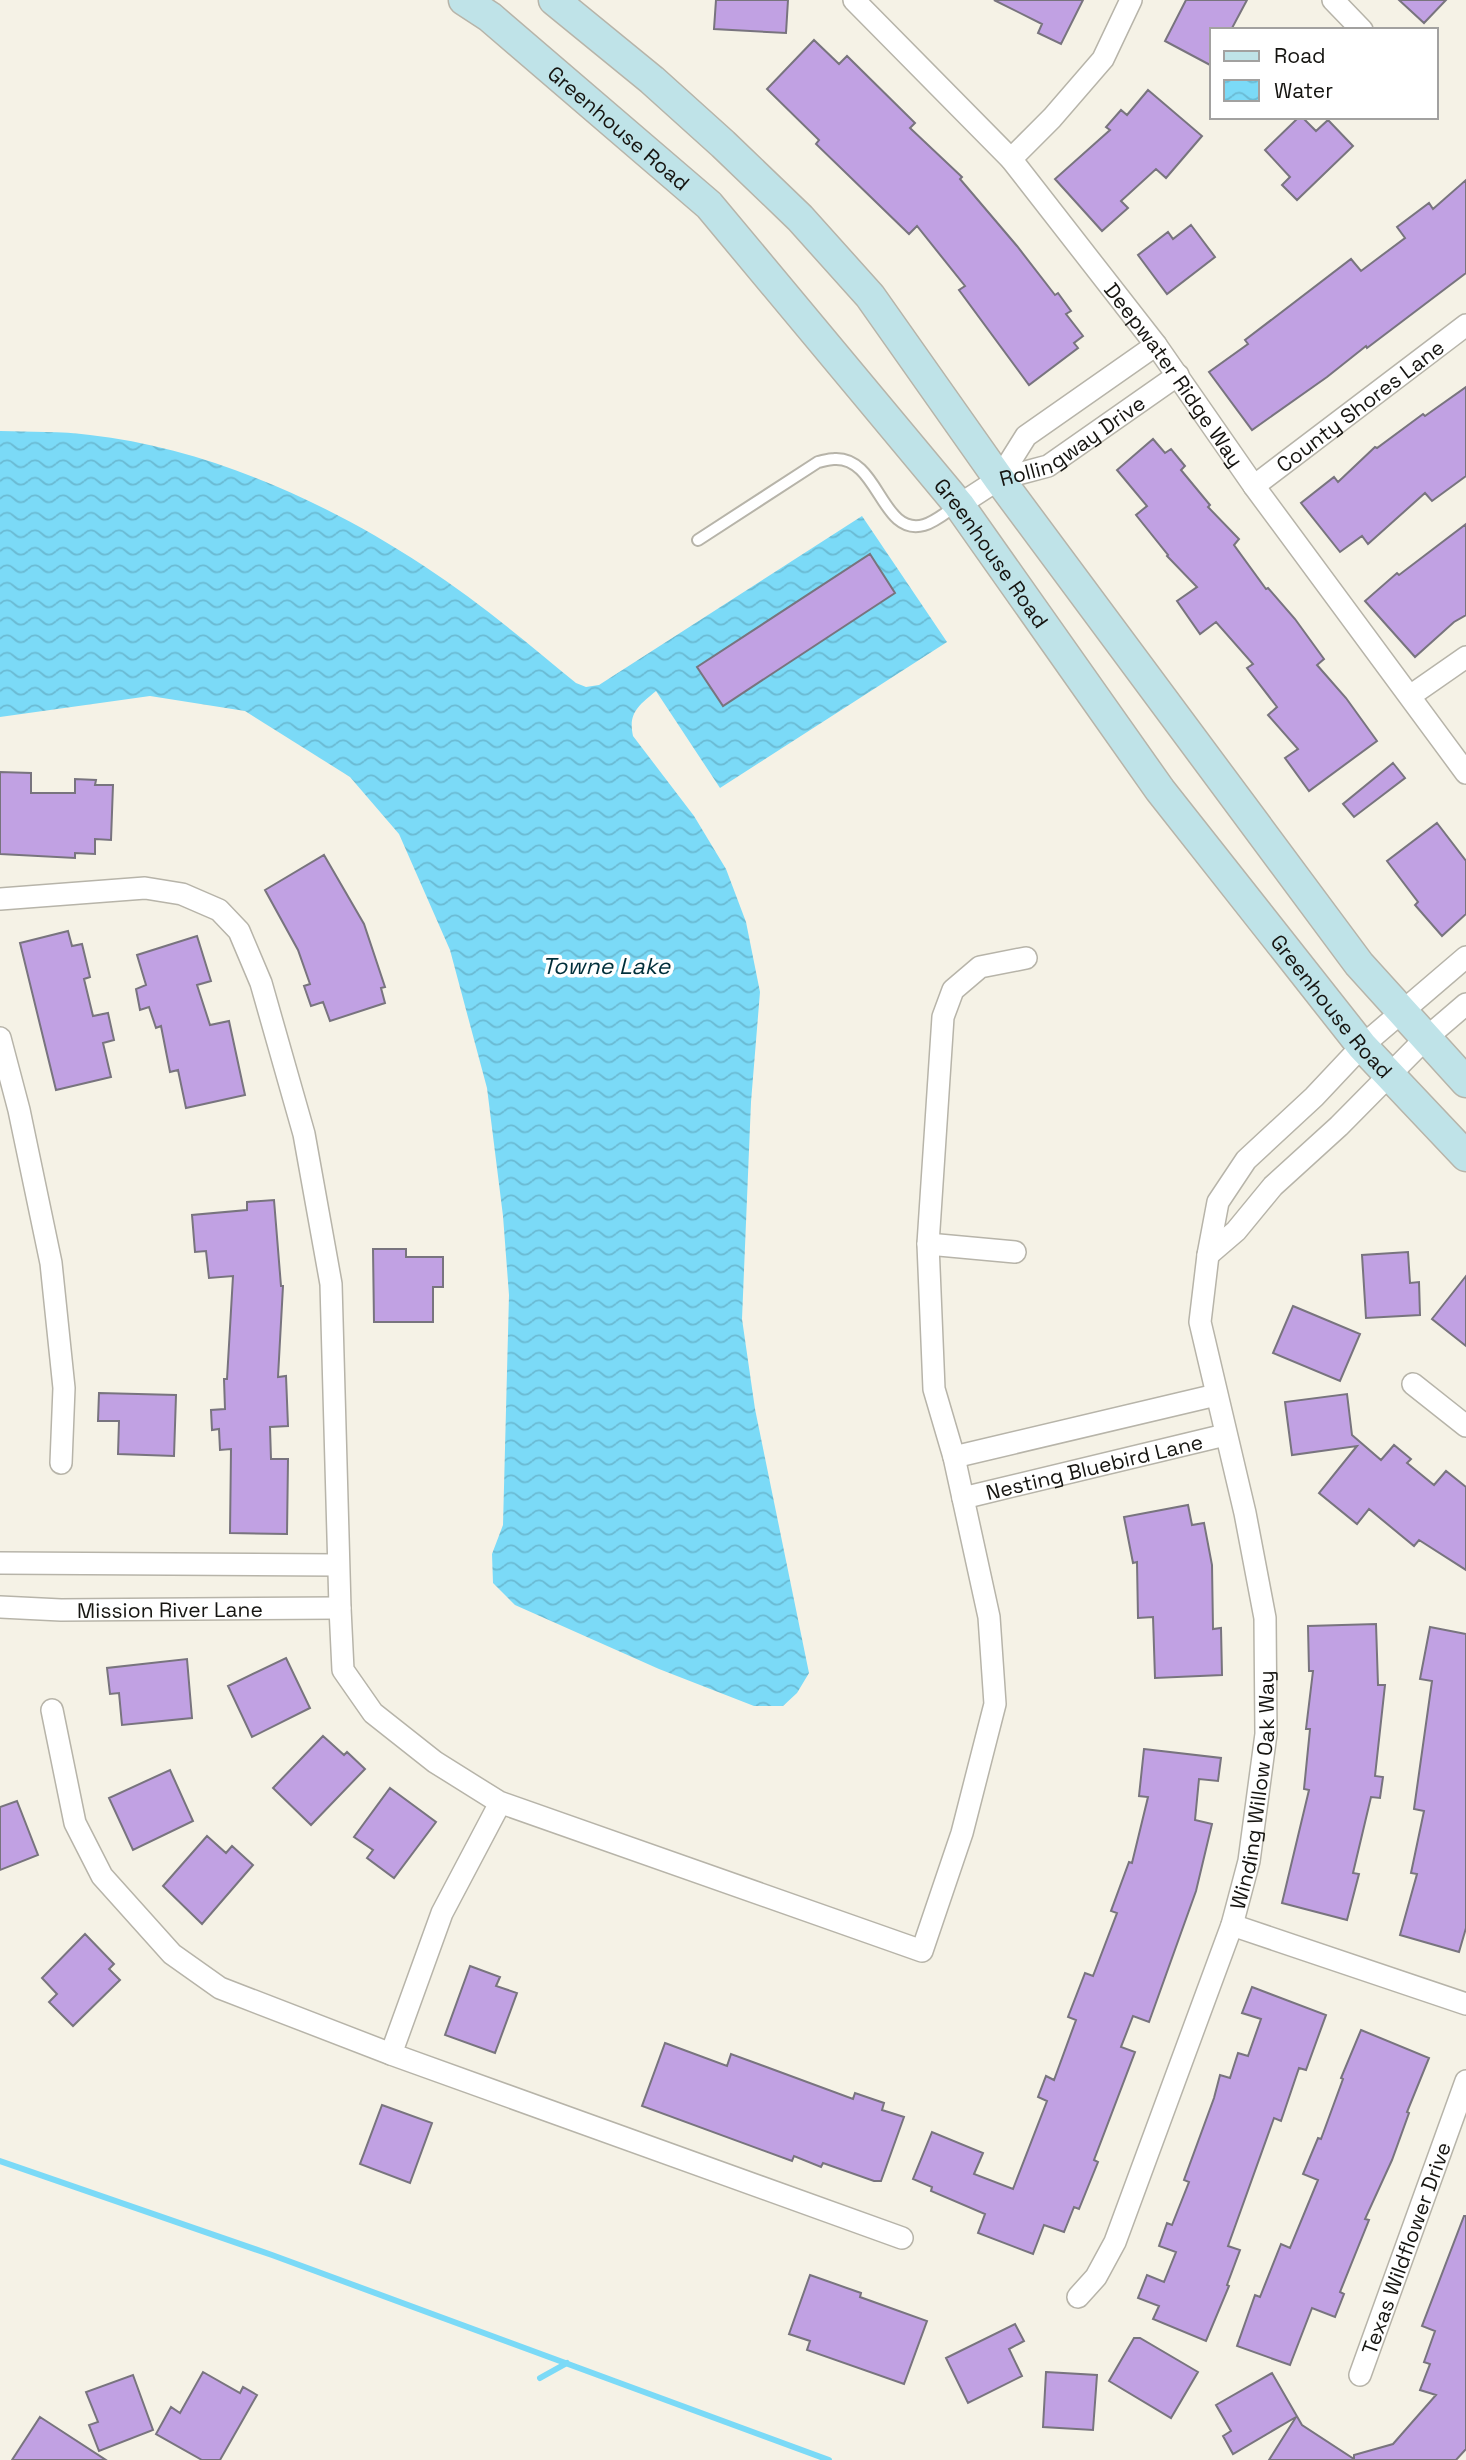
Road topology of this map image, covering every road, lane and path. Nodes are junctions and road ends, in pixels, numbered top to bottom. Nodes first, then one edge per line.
1 (464, 0) edge
2 (554, 0) edge
3 (854, 0) edge
4 (1131, 0) edge
5 (1333, 0) edge
6 (1360, 28) edge
7 (1011, 159) junction
8 (1466, 325) edge
9 (1156, 345) junction
10 (1178, 375) junction
11 (999, 479) junction
12 (1254, 486) junction
13 (959, 505) junction
14 (698, 540) dead end
15 (1466, 657) edge
16 (1410, 696) junction
17 (1466, 773) edge
18 (0, 900) edge
19 (1466, 957) edge
20 (1026, 958) dead end
21 (1466, 1004) edge
22 (1402, 1013) junction
23 (0, 1038) edge
24 (1425, 1039) junction
25 (1362, 1046) junction
26 (1389, 1076) junction
27 (1466, 1082) edge
28 (1466, 1156) edge
29 (928, 1244) junction
30 (1015, 1252) dead end
31 (1208, 1255) junction
32 (1413, 1384) dead end
33 (1216, 1395) junction
34 (1466, 1426) edge
35 (1225, 1435) junction
36 (954, 1457) junction
37 (61, 1463) dead end
38 (963, 1498) junction
39 (0, 1563) edge
40 (338, 1565) junction
41 (0, 1607) edge
42 (340, 1608) junction
43 (52, 1710) dead end
44 (500, 1802) junction
45 (1232, 1925) junction
46 (1466, 2004) edge
47 (391, 2054) junction
48 (1466, 2081) edge
49 (902, 2238) dead end
50 (1078, 2297) dead end
51 (1360, 2375) dead end

1 - 13 street, Greenhouse Road
2 - 11 street
3 - 7 street, Deepwater Ridge Way
4 - 7 street
5 - 6 street
7 - 9 street, Deepwater Ridge Way
8 - 12 street, County Shores Lane
9 - 10 street, Deepwater Ridge Way
9 - 11 street, Rollingway Drive
10 - 11 street, Rollingway Drive
10 - 12 street, Deepwater Ridge Way
11 - 13 street
11 - 22 street
12 - 16 street, Deepwater Ridge Way
13 - 14 lane
13 - 25 street, Greenhouse Road
15 - 16 street
16 - 17 street, Deepwater Ridge Way
18 - 40 street
19 - 22 street, Winding Willow Oak Way
20 - 29 street
21 - 24 street
22 - 24 street
22 - 25 street, Winding Willow Oak Way
23 - 37 street
24 - 26 street
24 - 27 street
25 - 26 street, Greenhouse Road
25 - 31 street, Winding Willow Oak Way
26 - 28 street, Greenhouse Road
26 - 31 street
29 - 30 street
29 - 36 street
31 - 33 street, Winding Willow Oak Way
32 - 34 street
33 - 35 street, Winding Willow Oak Way
33 - 36 street, Nesting Bluebird Lane
35 - 38 street, Nesting Bluebird Lane
35 - 45 street, Winding Willow Oak Way
36 - 38 street
38 - 44 street
39 - 40 street
40 - 42 street
41 - 42 street, Mission River Lane
42 - 44 street
43 - 47 street
44 - 47 street
45 - 46 street
45 - 50 street, Winding Willow Oak Way
47 - 49 street
48 - 51 street, Texas Wildflower Drive

